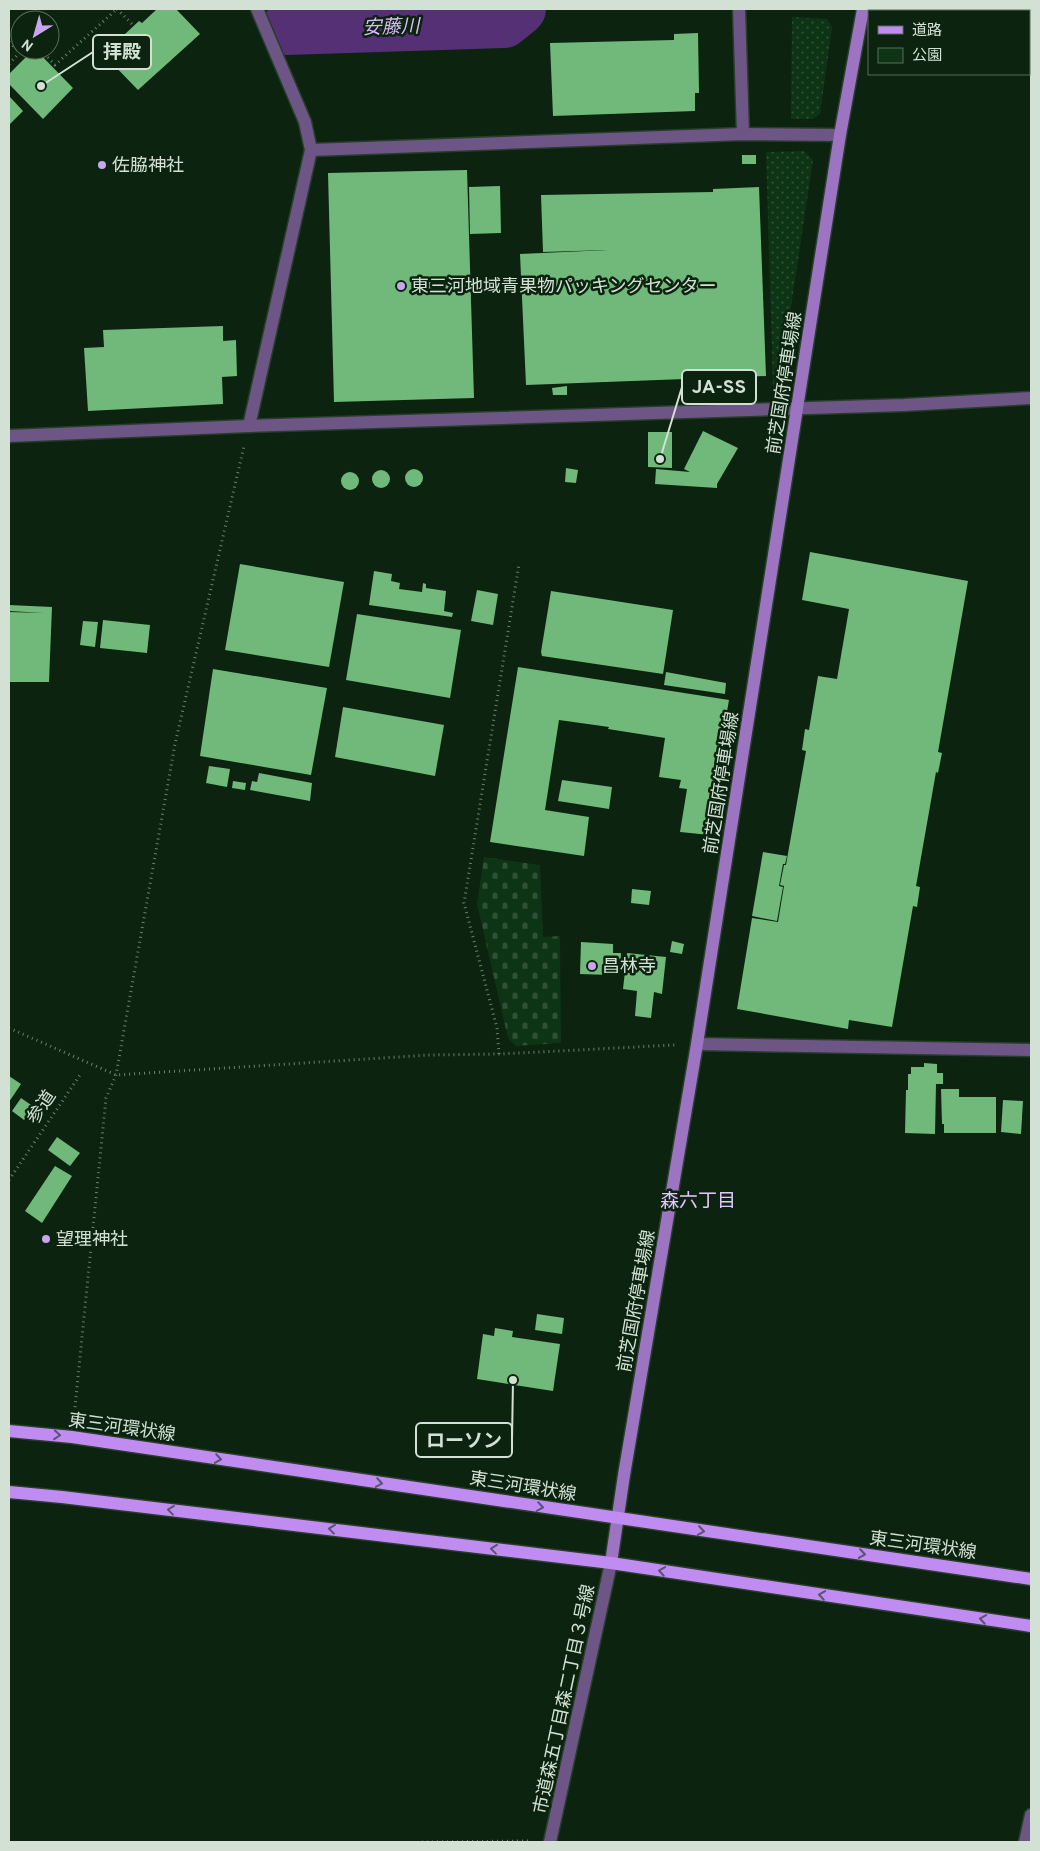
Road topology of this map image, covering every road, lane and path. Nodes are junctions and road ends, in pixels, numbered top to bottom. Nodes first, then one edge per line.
1 (117, 9) edge
2 (257, 9) edge
3 (739, 9) edge
4 (863, 9) edge
5 (132, 24) dead end
6 (50, 60) edge
7 (743, 134) junction
8 (840, 135) junction
9 (311, 150) junction
10 (1031, 398) edge
11 (798, 407) junction
12 (249, 426) junction
13 (9, 436) edge
14 (519, 564) dead end
15 (9, 1028) edge
16 (697, 1044) junction
17 (1031, 1050) edge
18 (499, 1054) junction
19 (80, 1075) dead end
20 (116, 1075) junction
21 (9, 1180) edge
22 (9, 1432) edge
23 (72, 1437) junction
24 (9, 1492) edge
25 (618, 1518) junction
26 (612, 1563) junction
27 (1031, 1579) edge
28 (1031, 1626) edge
29 (1031, 1815) edge
30 (422, 1842) edge
31 (550, 1842) edge
32 (1025, 1842) edge

1 - 5 path
1 - 6 path
2 - 9 street
3 - 7 street
4 - 8 main road, 前芝国府停車場線
7 - 8 street
7 - 9 street
8 - 11 main road, 前芝国府停車場線
9 - 12 street
10 - 11 street
11 - 12 street
11 - 16 main road, 前芝国府停車場線
12 - 13 street
12 - 20 path
14 - 18 path
15 - 20 path
16 - 17 street
16 - 18 path
16 - 25 main road, 前芝国府停車場線
18 - 20 path
19 - 21 path, 参道
20 - 23 path
22 -> 23 main road, 東三河環状線
23 -> 25 main road, 東三河環状線
26 -> 24 main road
25 - 26 main road, 前芝国府停車場線
25 -> 27 main road, 東三河環状線
28 -> 26 main road
26 - 31 street, 市道森五丁目森二丁目３号線
29 - 32 street
30 - 31 path

